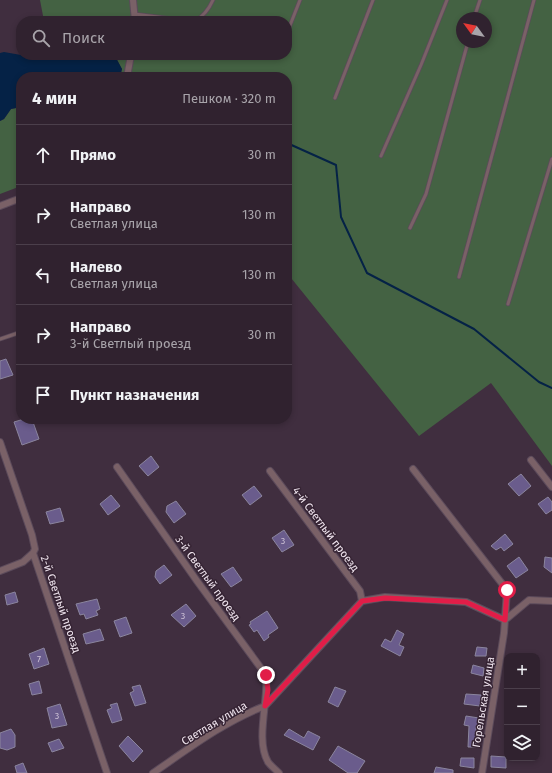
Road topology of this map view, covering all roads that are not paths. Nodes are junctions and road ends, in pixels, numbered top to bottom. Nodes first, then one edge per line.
1 (133, 0) edge
2 (213, 0) edge
3 (300, 0) edge
4 (373, 0) edge
5 (447, 0) edge
6 (480, 0) edge
7 (534, 0) edge
8 (476, 12) edge
9 (134, 14) joint
10 (150, 16) edge
11 (204, 16) edge
12 (292, 20) edge
13 (466, 48) edge
14 (130, 60) edge
15 (128, 72) edge
16 (335, 98) dead end
17 (380, 156) dead end
18 (552, 159) edge
19 (16, 200) edge
20 (0, 206) edge
21 (410, 228) dead end
22 (459, 277) dead end
23 (508, 304) dead end
24 (16, 334) edge
25 (0, 339) edge
26 (0, 442) edge
27 (531, 460) dead end
28 (118, 467) dead end
29 (413, 469) dead end
30 (270, 471) dead end
31 (552, 487) edge
32 (33, 553) junction
33 (0, 571) edge
34 (362, 601) junction
35 (552, 601) edge
36 (505, 620) junction
37 (265, 706) junction
38 (107, 773) edge
39 (153, 773) edge
40 (279, 773) edge
41 (482, 773) edge

1 - 9 street
2 - 11 lane
3 - 12 lane
4 - 16 lane
5 - 17 lane
6 - 8 lane
7 - 22 lane
9 - 10 lane
13 - 21 lane
14 - 15 street
18 - 23 lane
19 - 20 street
24 - 25 lane
26 - 32 street, 2-й Светлый проезд
27 - 31 street
28 - 37 street, 3-й Светлый проезд
29 - 36 street, Горельская улица
30 - 34 street, 4-й Светлый проезд
32 - 33 street
32 - 38 street, 2-й Светлый проезд
34 - 36 street
34 - 37 street, Светлая улица
35 - 36 street
36 - 41 street, Горельская улица
37 - 39 street, Светлая улица
37 - 40 street, 3-й Светлый проезд

